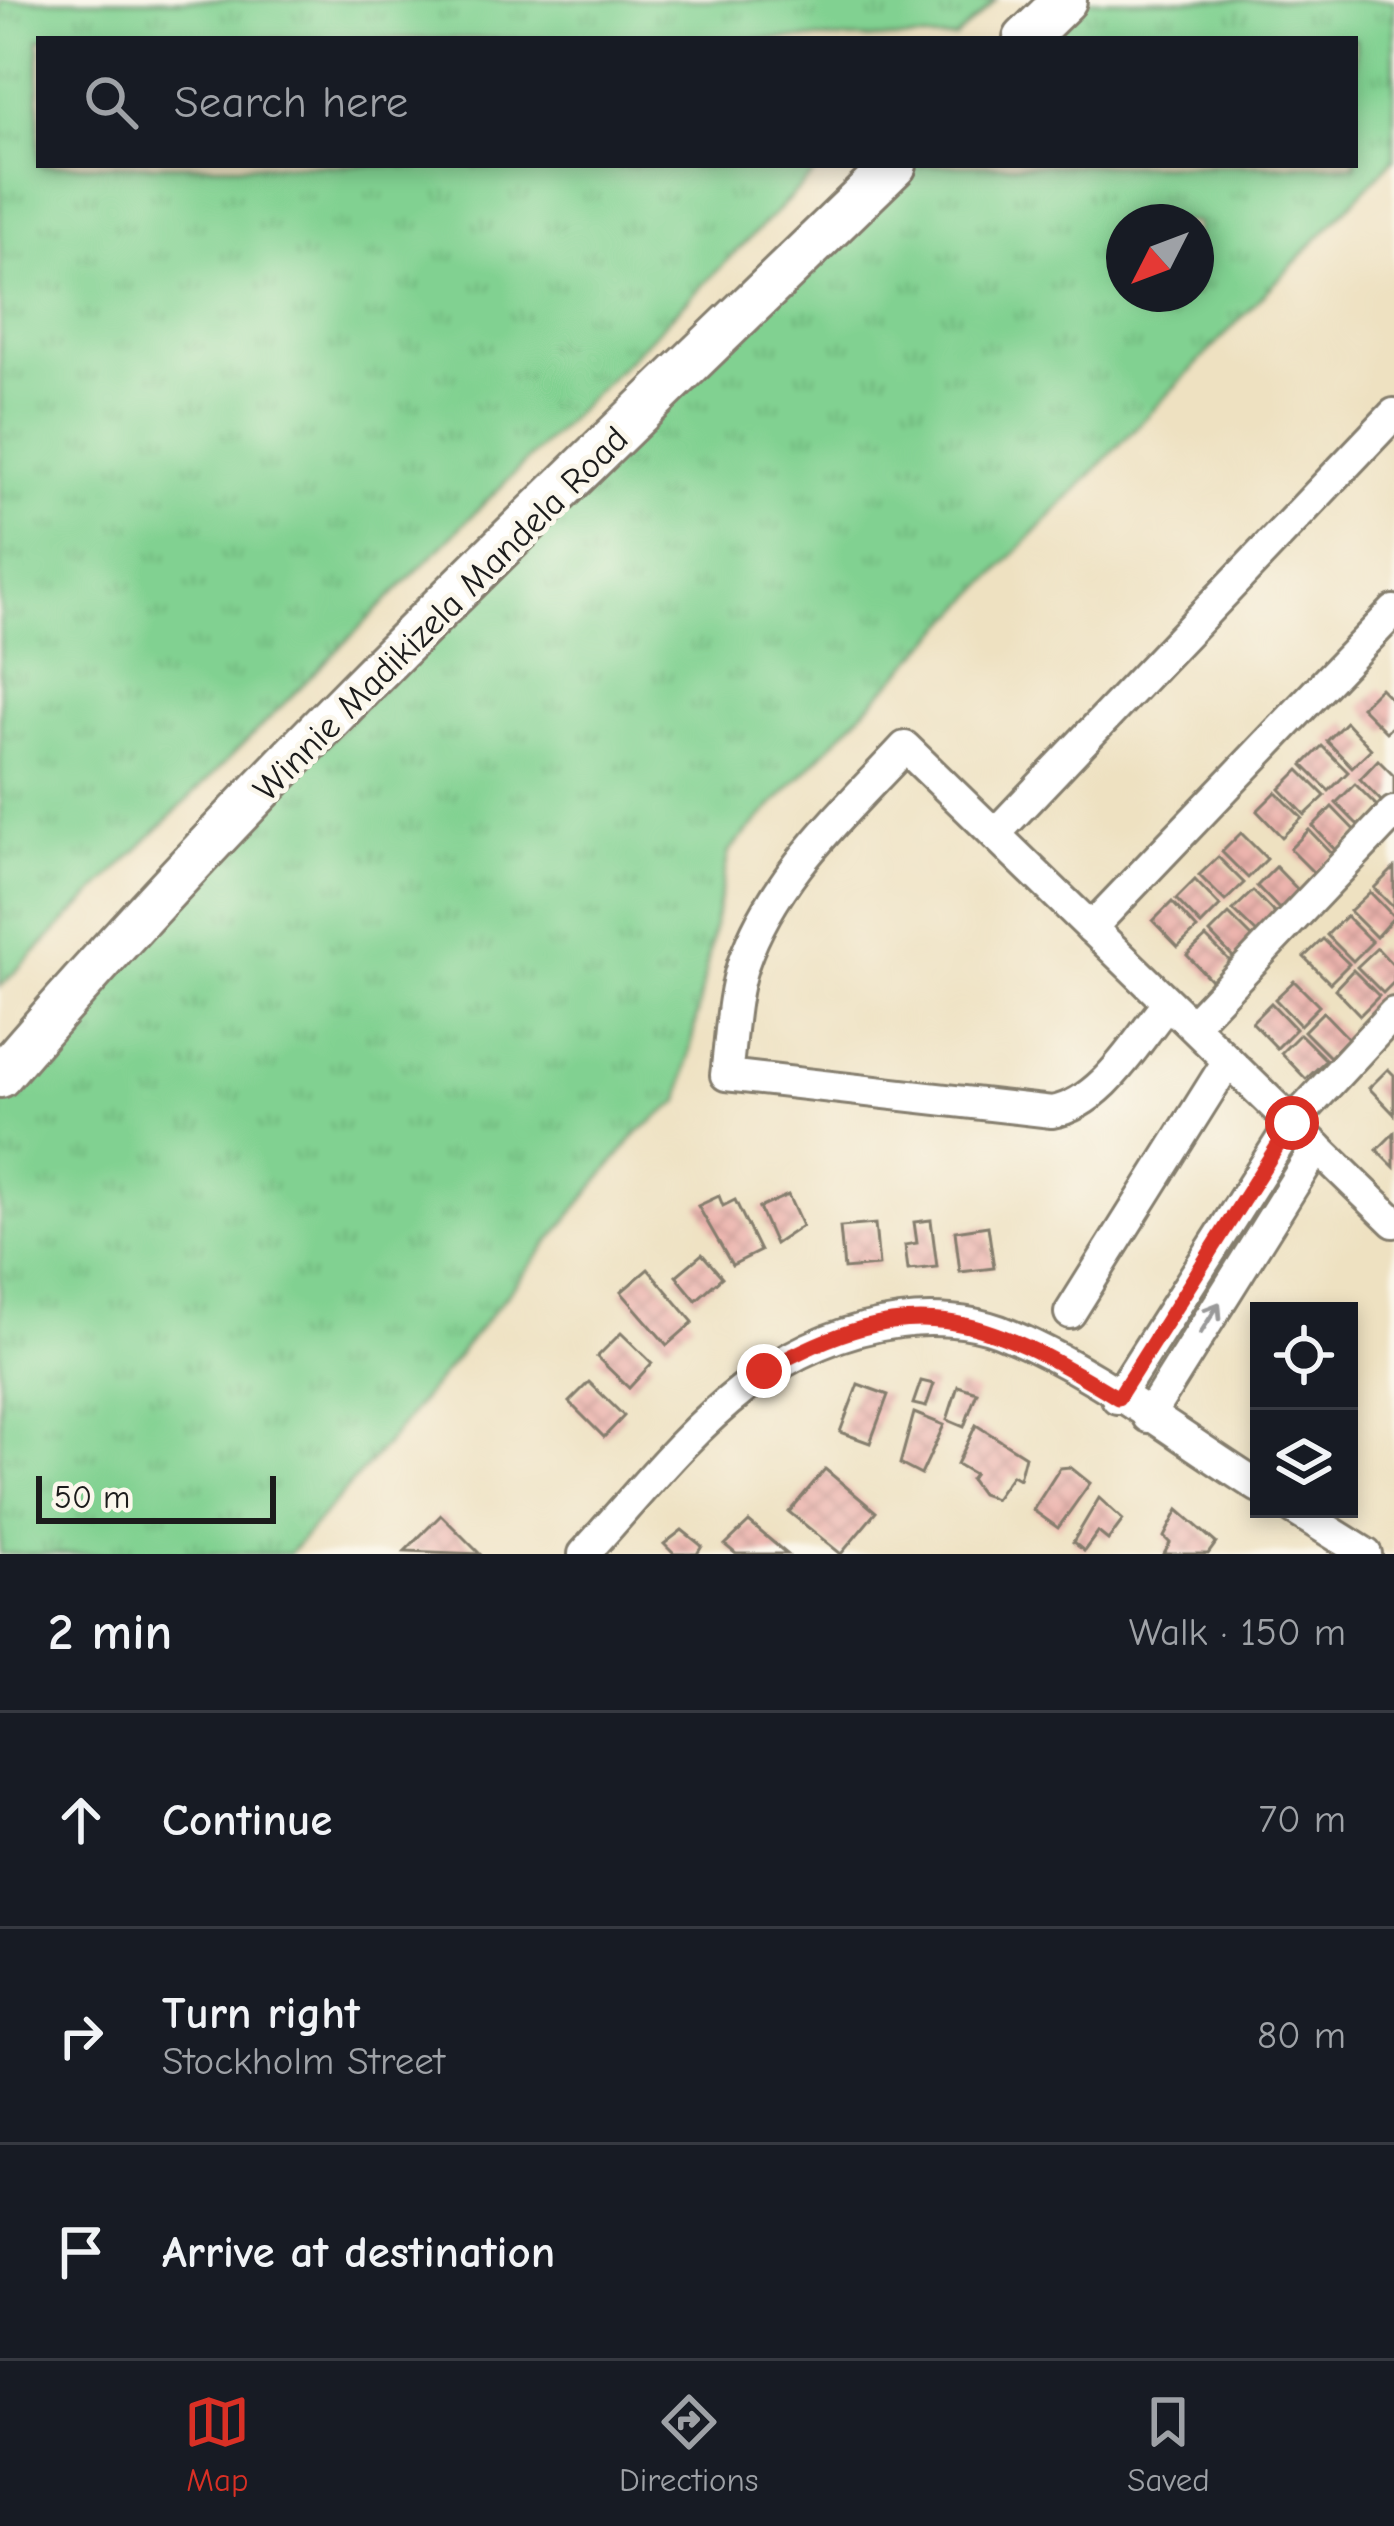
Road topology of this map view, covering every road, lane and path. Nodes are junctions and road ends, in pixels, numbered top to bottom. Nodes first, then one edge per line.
1 (1065, 0) edge
2 (1028, 36) edge
3 (893, 168) edge
4 (1394, 414) edge
5 (1394, 611) edge
6 (1394, 812) edge
7 (994, 833) junction
8 (1091, 928) junction
9 (1168, 1003) junction
10 (1394, 1013) edge
11 (1192, 1025) junction
12 (1228, 1061) junction
13 (0, 1076) edge
14 (1292, 1123) junction
15 (1317, 1148) junction
16 (1392, 1215) edge
17 (1070, 1313) dead end
18 (1118, 1398) junction
19 (1148, 1417) junction
20 (1250, 1481) edge
21 (1308, 1518) edge
22 (584, 1554) edge
23 (1366, 1554) edge

1 - 2 main road
3 - 13 main road, Winnie Madikizela Mandela Road
4 - 7 street
5 - 8 street
6 - 11 street
7 - 8 street
7 - 9 street
8 - 9 street
9 - 11 street
10 - 14 street
11 - 12 street
12 - 14 street
12 - 17 street
14 - 15 street
14 - 18 street
15 - 16 street
19 -> 15 street
18 - 19 street
18 - 22 street
19 - 20 street
21 - 23 street

